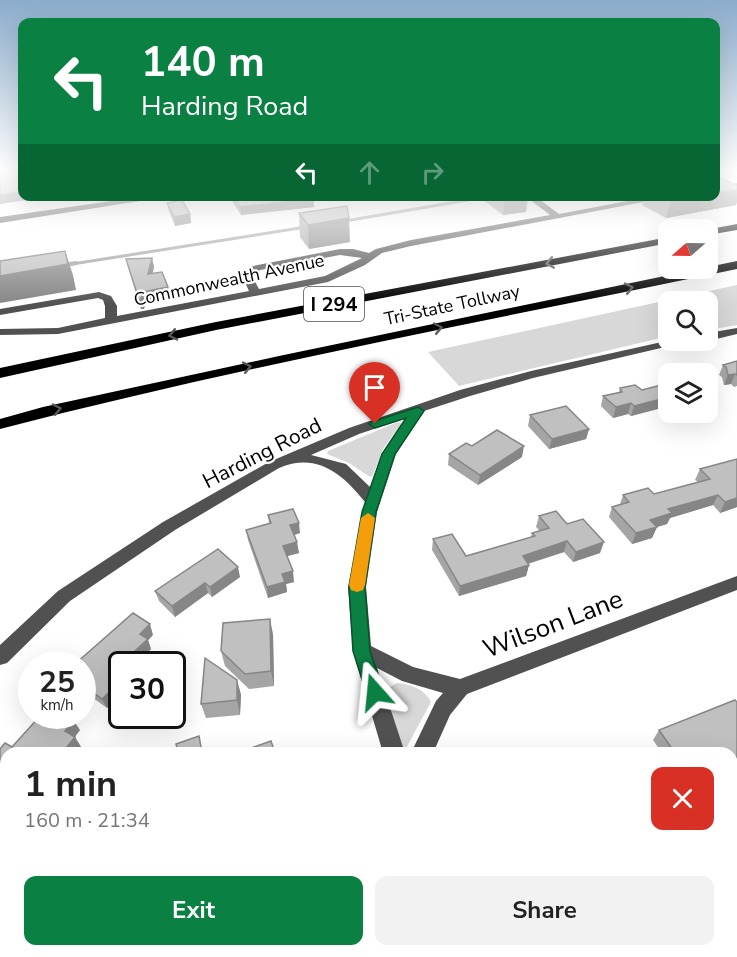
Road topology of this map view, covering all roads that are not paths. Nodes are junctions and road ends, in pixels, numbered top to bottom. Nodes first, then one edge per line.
1 (30, 216) edge
2 (565, 216) edge
3 (558, 217) joint
4 (0, 220) edge
5 (737, 227) edge
6 (718, 230) edge
7 (658, 242) edge
8 (371, 257) junction
9 (737, 265) edge
10 (256, 294) junction
11 (0, 312) edge
12 (111, 321) junction
13 (737, 331) edge
14 (0, 332) edge
15 (718, 335) edge
16 (658, 347) edge
17 (0, 373) edge
18 (418, 411) junction
19 (0, 424) edge
20 (290, 458) junction
21 (373, 501) junction
22 (737, 583) edge
23 (362, 651) junction
24 (0, 657) edge
25 (460, 688) junction
26 (392, 747) edge
27 (425, 747) edge

1 - 4 street
2 - 3 street, Commonwealth Avenue
3 - 8 street, Commonwealth Avenue
5 - 6 highway
7 -> 17 highway, Tri-State Tollway / I 294
8 - 10 street, Commonwealth Avenue
8 - 10 street
19 -> 9 highway, Tri-State Tollway / I 294
10 - 12 street, Commonwealth Avenue
11 - 12 street
12 - 14 street, Commonwealth Avenue
13 - 15 street
16 - 18 street, Harding Road
18 - 20 street, Harding Road
18 - 21 street
20 - 21 street
20 - 24 street, Harding Road
21 - 23 street
22 - 25 street, Wilson Lane
23 - 25 street
23 - 26 street
25 - 27 street

